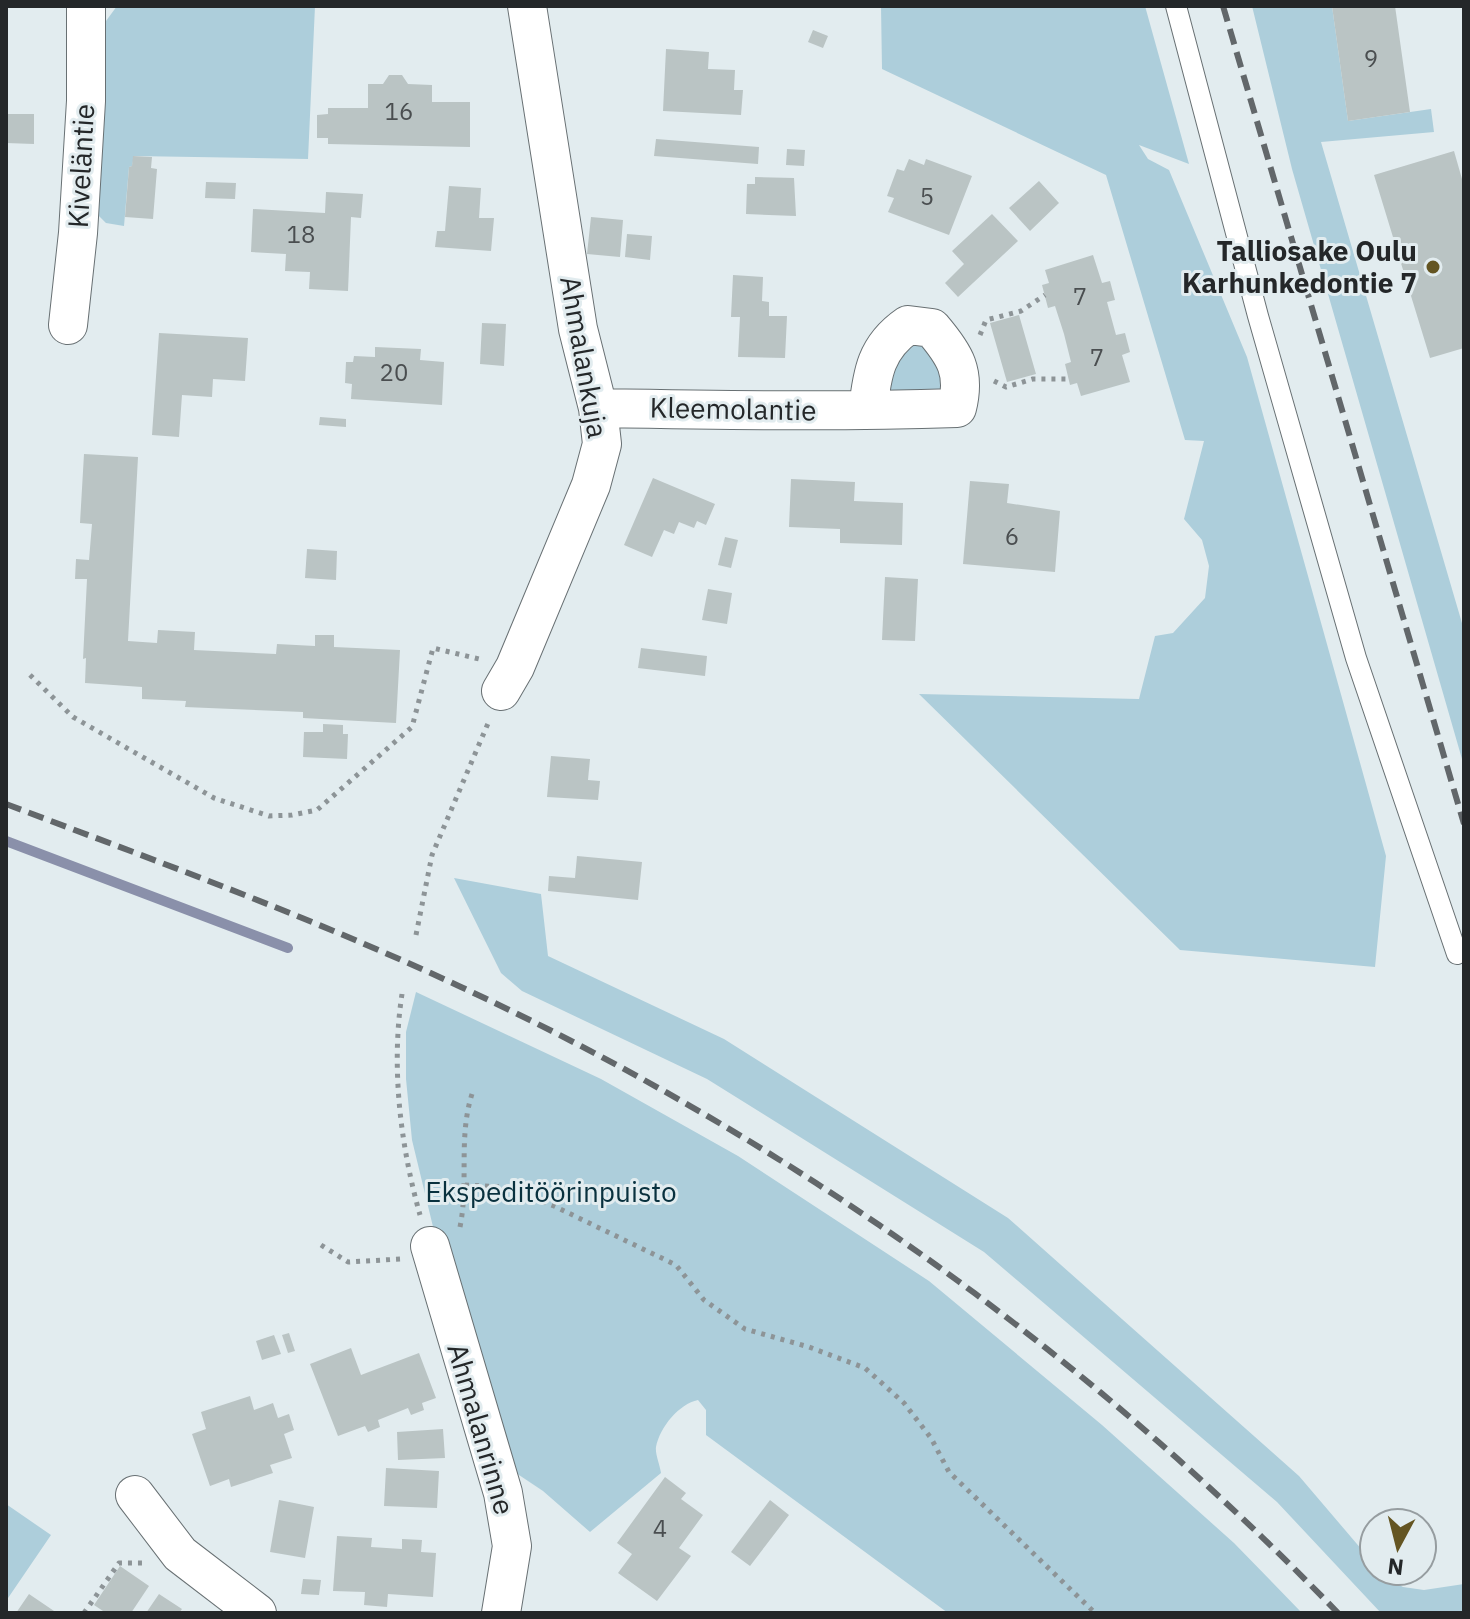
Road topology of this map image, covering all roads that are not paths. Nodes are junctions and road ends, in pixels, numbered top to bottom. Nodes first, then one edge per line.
1 (86, 6) edge
2 (527, 6) edge
3 (1176, 6) edge
4 (68, 325) dead end
5 (598, 408) junction
6 (868, 410) dead end
7 (508, 679) road end
8 (1457, 954) dead end
9 (441, 1249) road end
10 (135, 1495) dead end
11 (257, 1613) edge
12 (501, 1613) edge

1 - 4 street, Kiveläntie
2 - 5 street, Ahmalankuja
3 - 8 lane
5 - 6 street, Kleemolantie
5 - 7 street, Ahmalankuja
9 - 12 street, Ahmalanrinne
10 - 11 street

